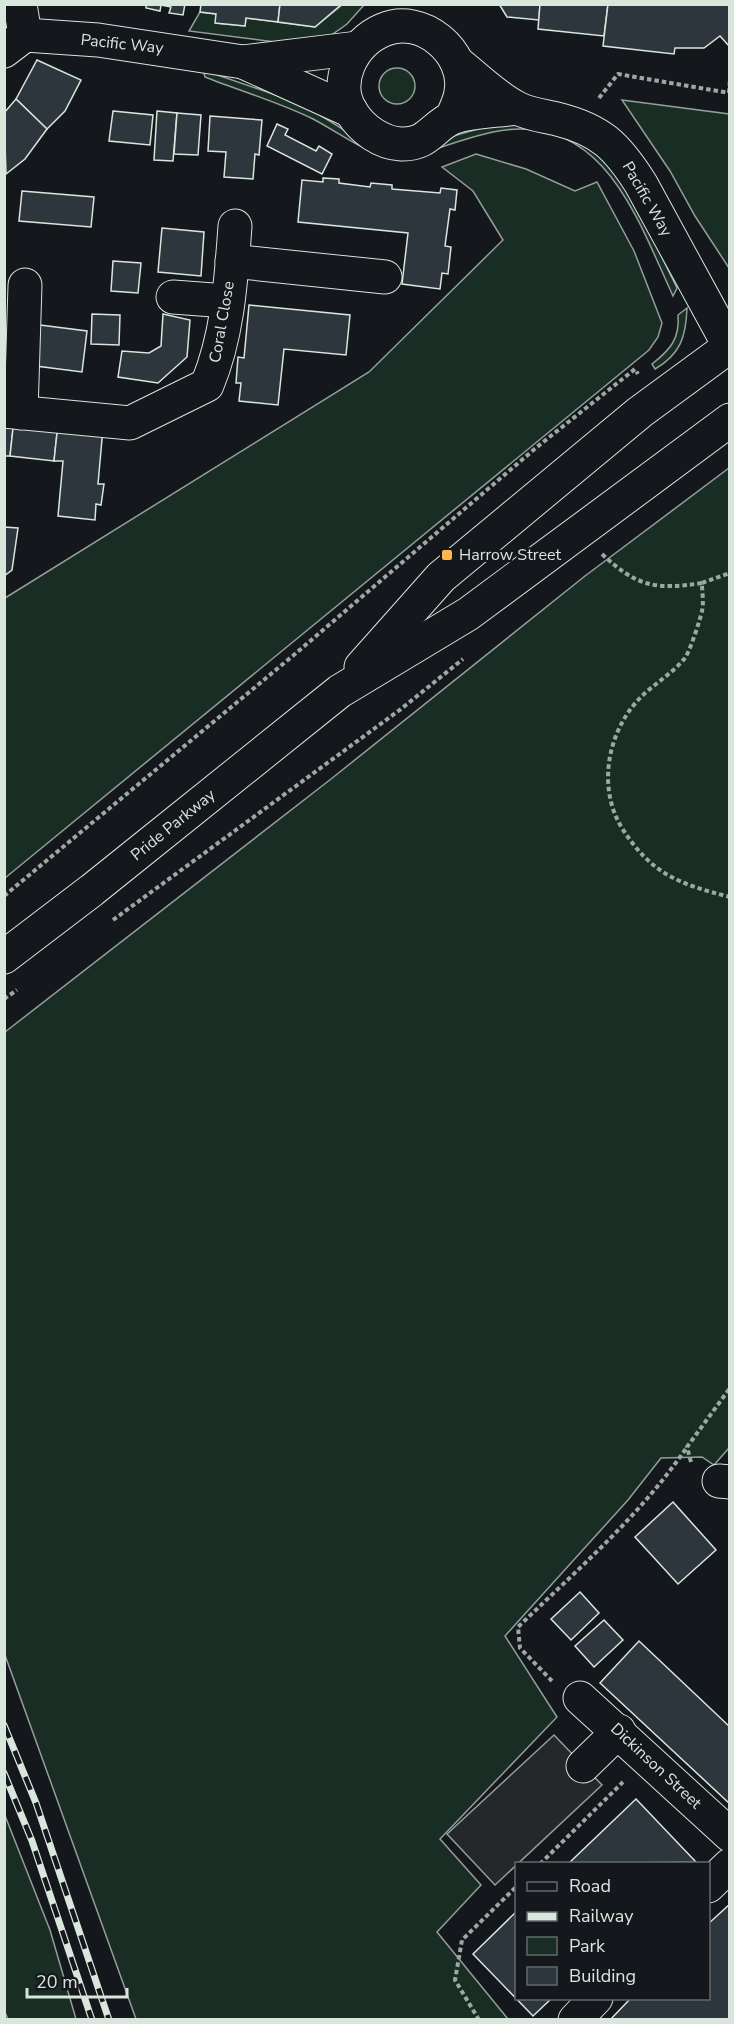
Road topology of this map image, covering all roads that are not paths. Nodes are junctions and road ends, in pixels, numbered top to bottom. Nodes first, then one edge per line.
1 (427, 4) edge
2 (381, 27) edge
3 (16, 30) edge
4 (436, 37) junction
5 (243, 62) junction
6 (458, 63) junction
7 (516, 108) junction
8 (351, 111) junction
9 (452, 118) junction
10 (235, 226) dead end
11 (232, 261) junction
12 (385, 276) dead end
13 (25, 285) dead end
14 (173, 297) dead end
15 (227, 301) junction
16 (729, 346) edge
17 (13, 412) edge
18 (729, 420) edge
19 (340, 691) junction
20 (4, 957) edge
21 (580, 1698) road end
22 (619, 1731) junction
23 (583, 1766) dead end
24 (729, 1835) edge
25 (729, 1865) edge
26 (710, 1884) edge
27 (594, 2000) edge
28 (575, 2019) edge

1 - 4 street
2 - 4 street
2 - 5 street, Pacific Way
2 - 8 street
3 - 5 street, Pacific Way
4 - 6 street
5 - 8 street, Pacific Way
6 - 7 street, Pacific Way
6 - 9 street
7 - 9 street, Pacific Way
7 - 16 street, Pacific Way
8 - 9 street
10 - 11 street, Coral Close
11 - 12 street
11 - 15 street, Coral Close
13 - 17 street
14 - 15 street
15 - 17 street, Coral Close
16 - 19 street
18 - 19 street
19 - 20 street, Pride Parkway
21 - 22 street, Dickinson Street
22 - 23 street
22 - 24 street, Dickinson Street
25 - 26 street
27 - 28 street

